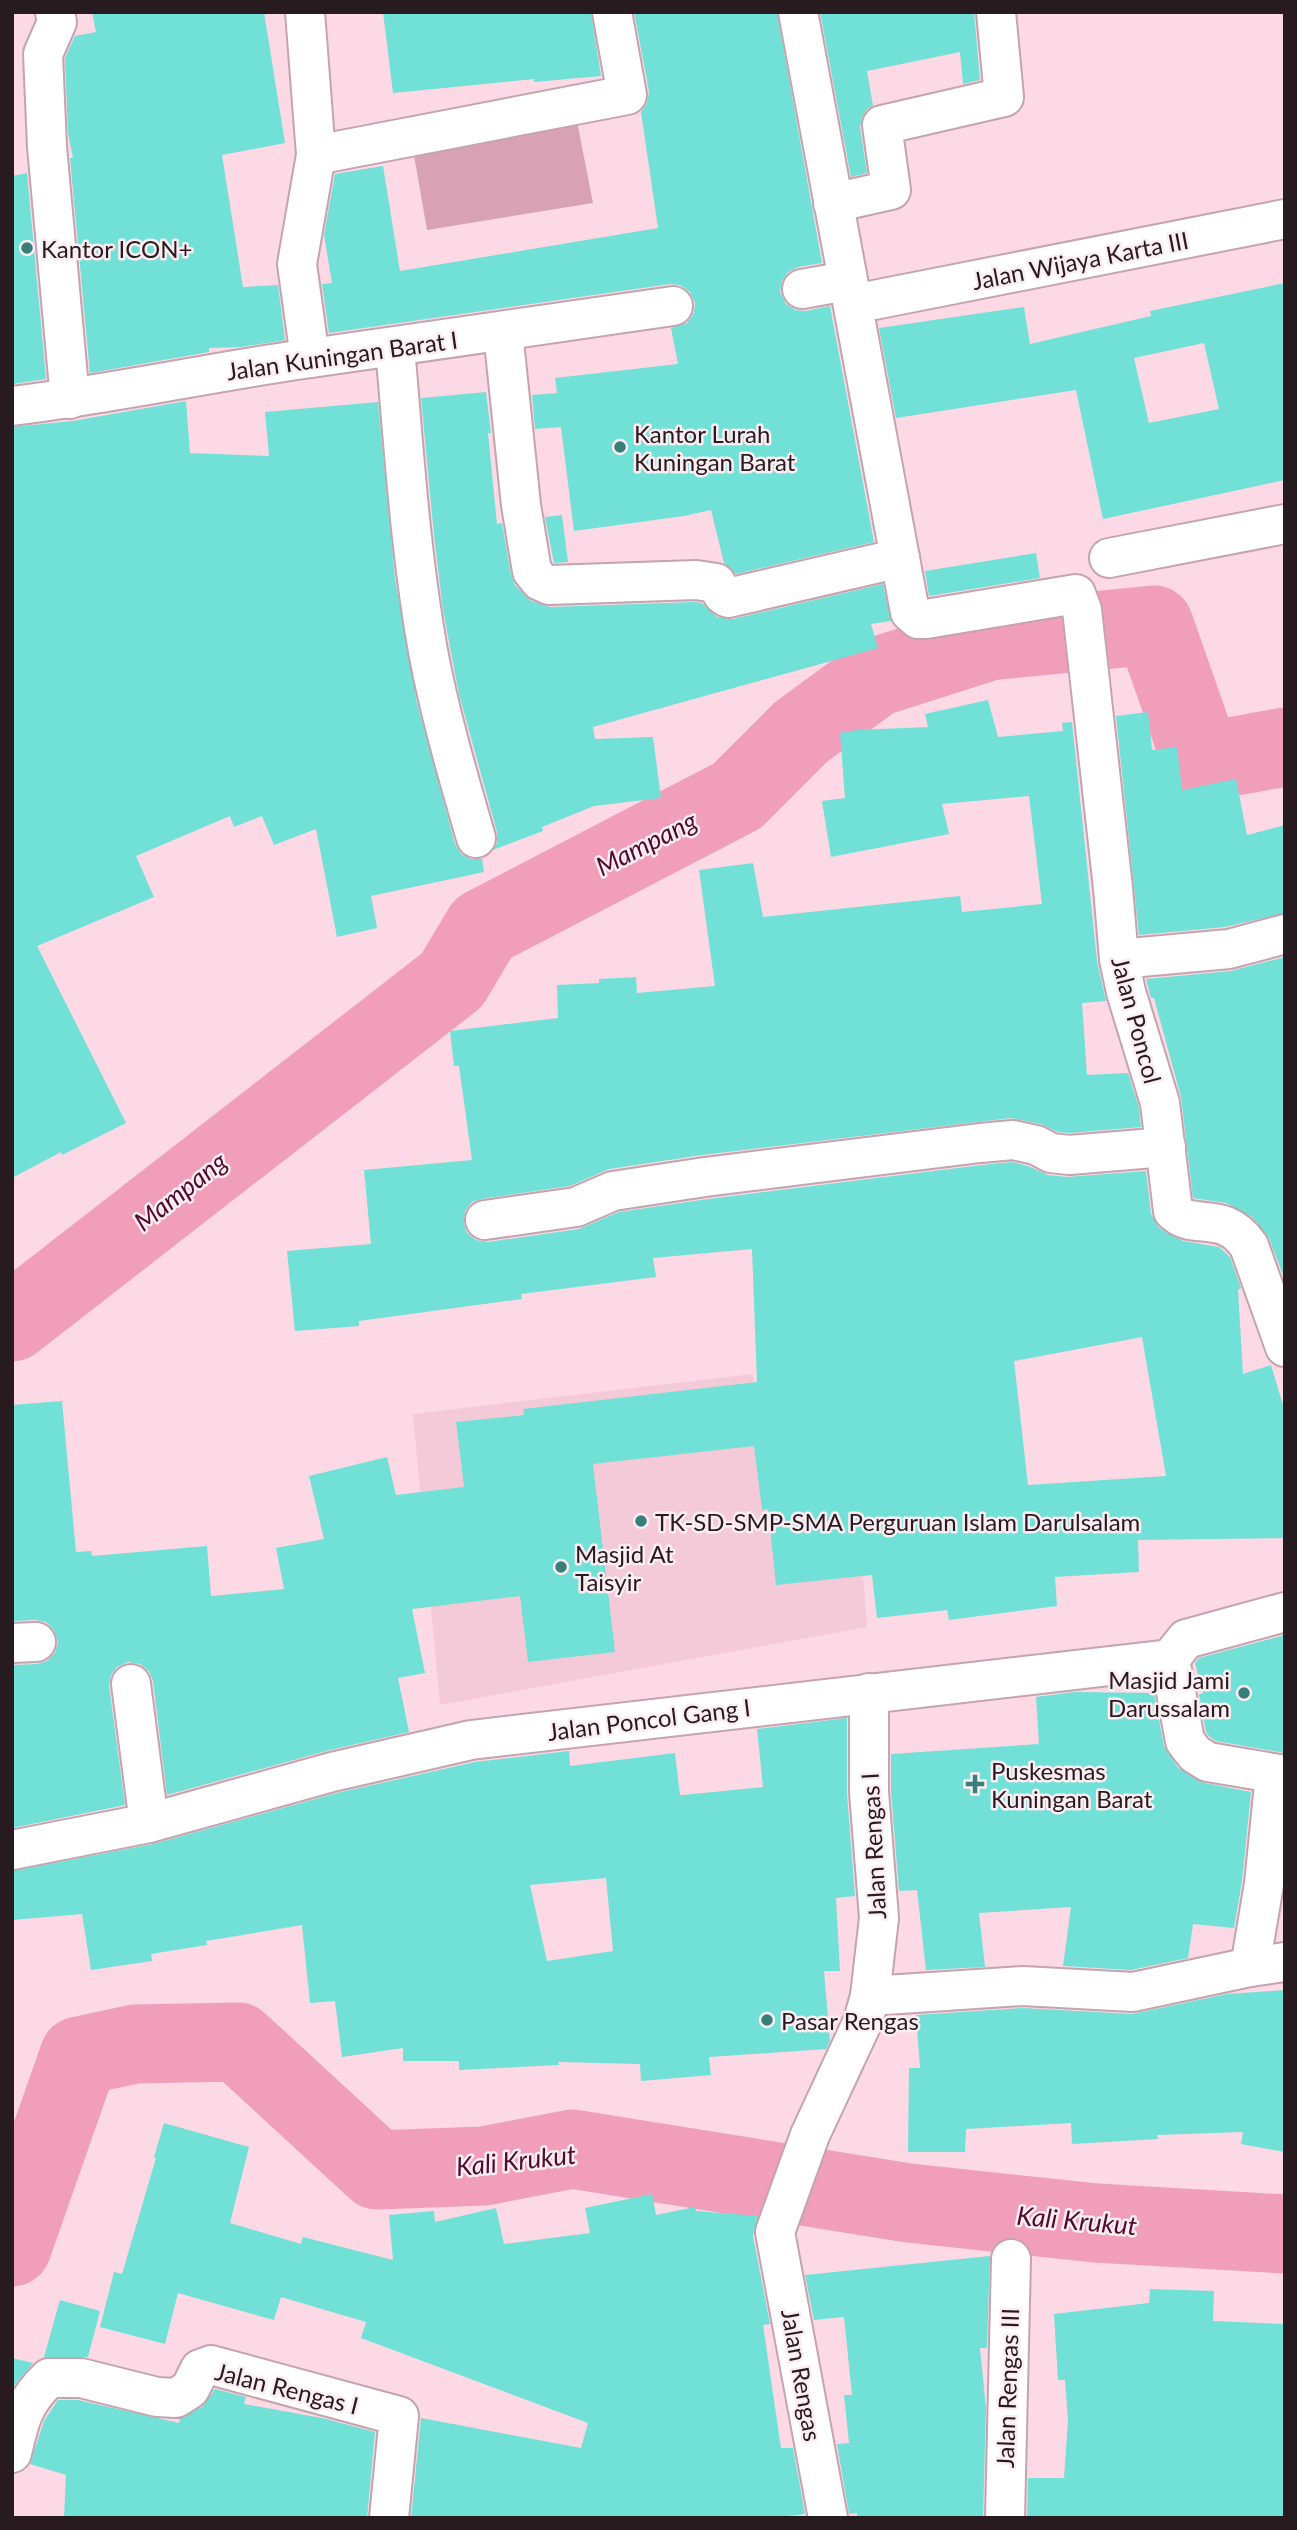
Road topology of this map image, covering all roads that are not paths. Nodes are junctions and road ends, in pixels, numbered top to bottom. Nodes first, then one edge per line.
1 (55, 12) edge
2 (306, 12) edge
3 (612, 12) edge
4 (798, 12) edge
5 (996, 12) edge
6 (316, 155) junction
7 (833, 203) junction
8 (1285, 219) edge
9 (802, 289) dead end
10 (861, 291) junction
11 (673, 306) dead end
12 (503, 332) junction
13 (395, 348) junction
14 (310, 358) junction
15 (70, 399) junction
16 (12, 406) edge
17 (1285, 524) edge
18 (900, 558) junction
19 (1109, 558) dead end
20 (476, 838) dead end
21 (1285, 934) edge
22 (1119, 959) junction
23 (1166, 1147) junction
24 (485, 1220) dead end
25 (1285, 1347) edge
26 (1285, 1612) edge
27 (1170, 1658) junction
28 (131, 1684) dead end
29 (869, 1693) junction
30 (1280, 1775) edge
31 (149, 1823) junction
32 (12, 1850) edge
33 (1267, 1965) edge
34 (870, 1996) junction
35 (775, 2232) joint
36 (1011, 2259) dead end
37 (12, 2454) edge
38 (389, 2518) edge
39 (828, 2518) edge
40 (1005, 2518) edge

1 - 15 street
2 - 6 street
3 - 6 street
4 - 7 street
5 - 7 street
6 - 14 street
7 - 10 street
8 - 10 street, Jalan Wijaya Karta III
9 - 10 street, Jalan Wijaya Karta III
10 - 18 street
11 - 12 street, Jalan Kuningan Barat I
12 - 13 street, Jalan Kuningan Barat I
12 - 18 street
13 - 14 street, Jalan Kuningan Barat I
13 - 20 street
14 - 15 street, Jalan Kuningan Barat I
15 - 16 street, Jalan Kuningan Barat I
17 - 19 street
18 - 22 street, Jalan Poncol
21 - 22 street
22 - 23 street, Jalan Poncol
23 - 24 street
23 - 25 street, Jalan Poncol
26 - 27 street
27 - 29 street, Jalan Poncol Gang I
27 - 30 street
28 - 31 street
29 - 31 street, Jalan Poncol Gang I
29 - 34 street, Jalan Rengas I
30 - 33 street
31 - 32 street, Jalan Poncol Gang I
33 - 34 street
34 - 35 street, Jalan Rengas I
35 - 39 street, Jalan Rengas
36 - 40 street, Jalan Rengas III
37 - 38 street, Jalan Rengas I

